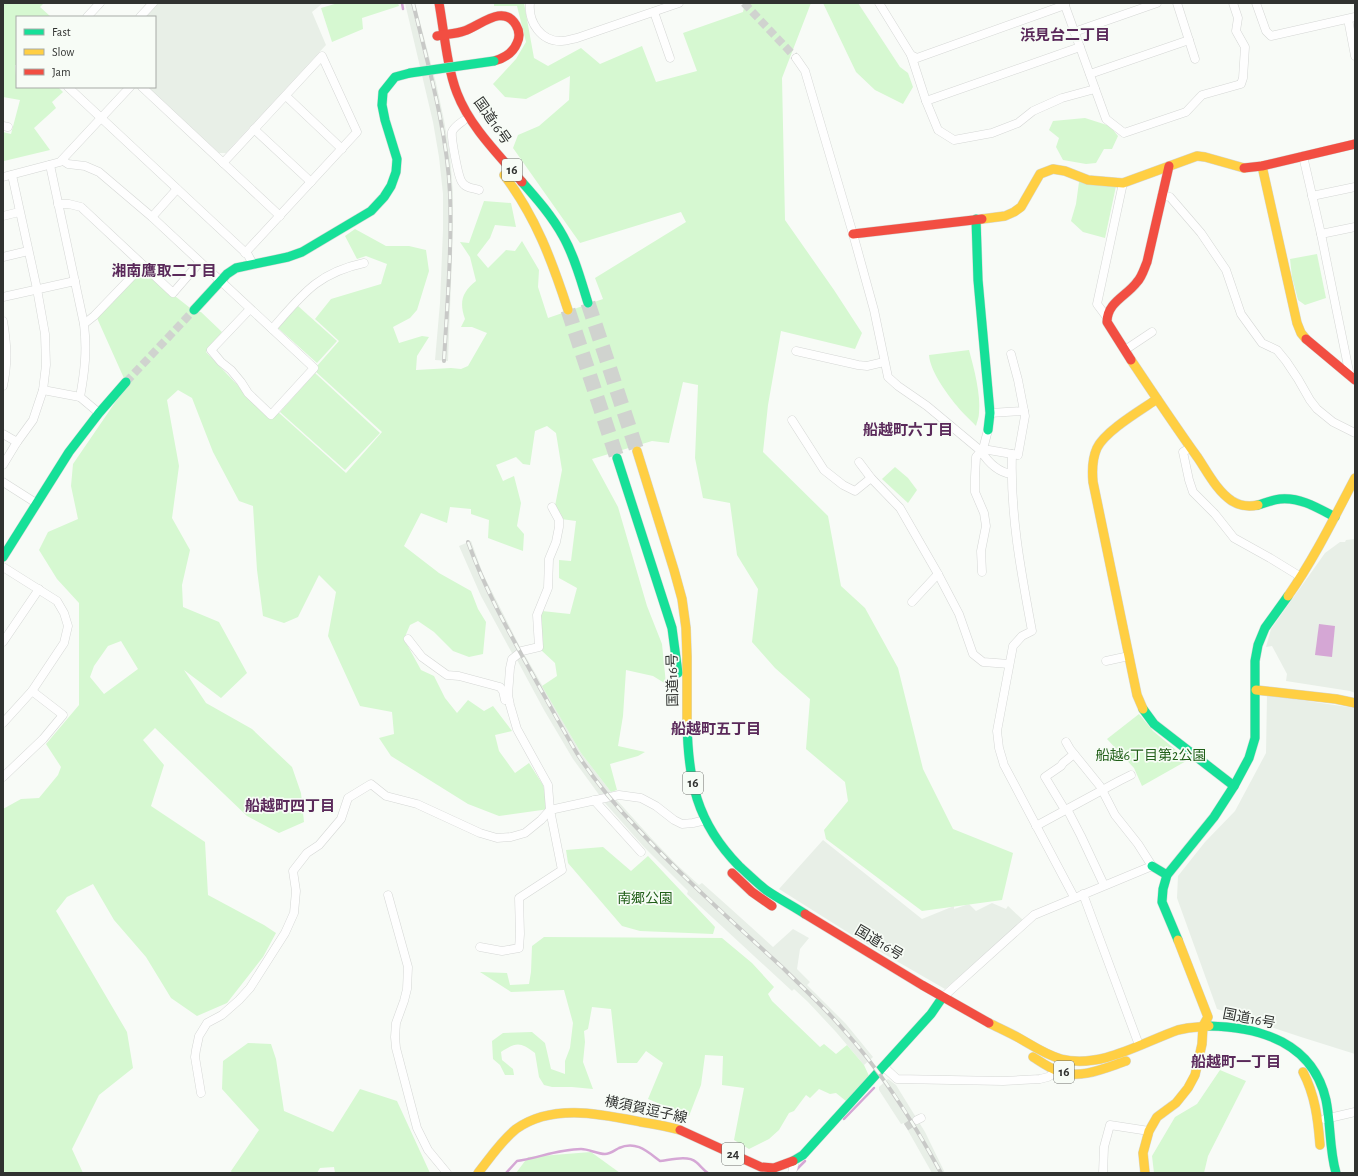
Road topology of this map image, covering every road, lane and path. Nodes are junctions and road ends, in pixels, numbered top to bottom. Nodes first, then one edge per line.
1 (100, 3) edge
2 (153, 3) edge
3 (430, 3) edge
4 (439, 3) edge
5 (530, 3) edge
6 (679, 3) edge
7 (879, 3) edge
8 (1157, 3) edge
9 (1177, 3) edge
10 (1233, 3) edge
11 (1256, 3) edge
12 (1064, 4) edge
13 (654, 12) junction
14 (88, 16) edge
15 (141, 16) edge
16 (1351, 18) edge
17 (1074, 32) junction
18 (440, 36) junction
19 (1189, 40) junction
20 (1080, 47) junction
21 (911, 54) junction
22 (1355, 56) edge
23 (670, 58) dead end
24 (796, 58) tunnel mouth
25 (1195, 59) dead end
26 (1090, 74) junction
27 (69, 88) edge
28 (129, 88) edge
29 (143, 88) edge
30 (1095, 89) junction
31 (286, 96) junction
32 (926, 100) junction
33 (101, 118) junction
34 (463, 121) junction
35 (254, 130) junction
36 (1355, 144) edge
37 (342, 149) junction
38 (1303, 156) junction
39 (62, 160) junction
40 (223, 163) junction
41 (50, 165) junction
42 (1169, 166) junction
43 (1262, 166) junction
44 (12, 175) junction
45 (3, 176) edge
46 (311, 182) junction
47 (1123, 183) junction
48 (1355, 187) edge
49 (177, 189) junction
50 (479, 190) dead end
51 (1162, 195) junction
52 (1312, 196) junction
53 (58, 204) junction
54 (19, 212) junction
55 (3, 216) edge
56 (280, 216) junction
57 (152, 217) junction
58 (976, 219) junction
59 (1355, 227) edge
60 (853, 234) junction
61 (1321, 234) junction
62 (28, 251) junction
63 (245, 253) junction
64 (3, 257) edge
65 (199, 263) junction
66 (364, 263) dead end
67 (253, 264) junction
68 (143, 265) junction
69 (75, 281) junction
70 (221, 282) junction
71 (37, 289) junction
72 (3, 297) edge
73 (588, 303) tunnel mouth
74 (250, 309) junction
75 (194, 310) tunnel mouth
76 (568, 310) tunnel mouth
77 (1106, 316) junction
78 (3, 322) edge
79 (84, 324) junction
80 (272, 329) junction
81 (1152, 332) dead end
82 (1126, 350) junction
83 (796, 351) dead end
84 (1011, 354) dead end
85 (884, 362) junction
86 (1352, 378) edge
87 (126, 382) tunnel mouth
88 (3, 386) edge
89 (43, 390) junction
90 (80, 397) junction
91 (1157, 399) junction
92 (1024, 411) junction
93 (99, 413) junction
94 (990, 413) junction
95 (792, 420) dead end
96 (988, 430) joint
97 (1355, 433) edge
98 (3, 434) edge
99 (17, 442) junction
100 (1190, 448) junction
101 (982, 450) junction
102 (637, 451) tunnel mouth
103 (1012, 454) junction
104 (617, 458) tunnel mouth
105 (859, 462) dead end
106 (3, 465) edge
107 (1011, 474) junction
108 (871, 478) junction
109 (1355, 478) edge
110 (3, 482) edge
111 (653, 502) junction
112 (36, 503) junction
113 (552, 507) dead end
114 (634, 512) junction
115 (1335, 517) junction
116 (650, 519) junction
117 (641, 532) junction
118 (3, 557) edge
119 (3, 567) edge
120 (982, 572) dead end
121 (938, 574) junction
122 (1302, 577) junction
123 (39, 589) junction
124 (912, 602) dead end
125 (408, 638) dead end
126 (3, 642) edge
127 (1128, 656) junction
128 (1106, 661) dead end
129 (1009, 664) junction
130 (1256, 690) junction
131 (32, 691) junction
132 (1355, 703) edge
133 (510, 705) junction
134 (3, 722) edge
135 (1066, 742) dead end
136 (1074, 754) junction
137 (1131, 775) dead end
138 (3, 777) edge
139 (1234, 786) junction
140 (1102, 791) junction
141 (594, 800) junction
142 (550, 810) junction
143 (1066, 810) junction
144 (702, 821) junction
145 (1036, 826) junction
146 (641, 852) dead end
147 (1152, 866) junction
148 (1167, 875) junction
149 (1104, 885) junction
150 (1083, 894) junction
151 (388, 895) dead end
152 (1074, 897) junction
153 (782, 912) dead end
154 (480, 948) dead end
155 (937, 1002) junction
156 (947, 1012) dead end
157 (1203, 1026) junction
158 (1199, 1036) junction
159 (1224, 1036) dead end
160 (1253, 1041) dead end
161 (1139, 1045) junction
162 (1025, 1053) dead end
163 (1141, 1055) dead end
164 (884, 1067) junction
165 (1059, 1071) junction
166 (201, 1093) dead end
167 (1355, 1112) edge
168 (1329, 1118) junction
169 (1318, 1120) junction
170 (1149, 1131) junction
171 (1321, 1152) dead end
172 (795, 1161) junction
173 (750, 1163) junction
174 (447, 1173) edge
175 (478, 1173) edge
176 (768, 1173) edge
177 (792, 1173) edge
178 (1103, 1173) edge
179 (1145, 1173) edge
180 (1336, 1173) edge

1 - 14 street
2 - 15 street
3 - 18 main road, 国道16号 / 16
4 - 18 main road, 国道16号 / 16
5 - 13 street
6 - 13 street
7 - 21 street
8 - 17 street
9 - 19 street
10 - 30 street
11 - 16 street
12 - 17 street
12 - 21 street
13 - 23 street
16 - 22 street
17 - 20 street
18 - 34 main road, 国道16号 / 16
18 - 67 main road, bridge
18 - 73 main road, 国道16号 / 16
19 - 25 street
19 - 26 street
20 - 26 street
20 - 32 street
21 - 32 street
24 - 60 street
26 - 30 street
27 - 33 street
28 - 33 street
29 - 40 street
30 - 32 street
31 - 35 street
31 - 37 street
31 - 37 street
33 - 39 street
33 - 49 street
34 - 50 street
34 - 76 main road, 国道16号 / 16
35 - 40 street
35 - 46 street
36 - 38 main road
37 - 46 street
38 - 43 main road
38 - 52 street
39 - 41 street
39 - 57 street
40 - 56 street
41 - 44 street
41 - 53 street
42 - 43 main road
42 - 47 main road
42 - 51 main road
43 - 86 main road
44 - 45 street
44 - 54 street
46 - 56 street
47 - 58 main road
47 - 77 street
48 - 52 street
49 - 57 street
49 - 63 street
51 - 77 main road
51 - 97 street
52 - 61 street
53 - 68 street
53 - 69 street
54 - 55 street
54 - 62 street
56 - 63 street
57 - 65 street
58 - 60 main road
58 - 94 main road
59 - 61 street
60 - 85 street
61 - 86 street
62 - 64 street
62 - 71 street
63 - 67 street
65 - 68 street
65 - 70 street
66 - 80 street
67 - 70 main road
68 - 79 street
69 - 71 street
69 - 79 street
70 - 74 street
70 - 75 main road
71 - 72 street
71 - 89 street
74 - 80 street
74 - 80 street
77 - 82 main road
78 - 88 street
79 - 90 street
81 - 82 street
82 - 91 main road
83 - 85 street
84 - 92 street
85 - 101 street
87 - 93 main road
89 - 90 street
89 - 99 street
90 - 93 street
91 - 100 main road
91 - 127 main road
92 - 94 street
92 - 103 street
93 - 112 main road
94 - 96 main road
95 - 108 street
96 - 101 street
98 - 99 street
99 - 106 street
100 - 115 main road
100 - 122 street
101 - 103 street
101 - 107 street
101 - 120 street
102 - 111 main road, 国道16号 / 16
103 - 107 street
104 - 114 main road, 国道16号 / 16
105 - 108 street
107 - 129 street
108 - 121 street
109 - 115 main road
110 - 112 street
111 - 116 main road, 国道16号 / 16
111 - 116 main road
112 - 118 main road
113 - 133 street
114 - 116 main road
114 - 117 main road, 国道16号 / 16
115 - 122 main road
116 - 117 main road
116 - 144 main road, 国道16号 / 16
117 - 144 main road, 国道16号 / 16
119 - 123 street
121 - 124 street
121 - 129 street
122 - 130 main road
123 - 126 street
123 - 131 street
125 - 133 street
127 - 128 street
127 - 139 main road
129 - 145 street
130 - 132 main road
130 - 139 main road
131 - 134 street
131 - 138 street
133 - 142 street
135 - 136 street
136 - 140 street
136 - 143 street
137 - 140 street
139 - 148 main road
140 - 143 street
140 - 147 street
141 - 142 street
141 - 144 street
141 - 146 street
142 - 154 street
142 - 166 street
143 - 145 street
143 - 149 street
144 - 153 main road, 国道16号 / 16
144 - 155 main road, 国道16号 / 16
145 - 152 street
147 - 148 main road
147 - 149 street
148 - 157 main road
149 - 150 street
150 - 152 street
150 - 161 street
151 - 174 street
152 - 155 street
155 - 156 main road, 国道16号 / 16
155 - 161 main road, 国道16号 / 16
155 - 164 main road, 横須賀逗子線 / 24
157 - 158 main road
157 - 161 main road, 国道16号 / 16
157 - 168 main road, 国道16号 / 16
158 - 159 main road, 国道16号
158 - 170 main road
160 - 169 main road, 国道16号
162 - 165 main road, 16
163 - 165 main road, 16
164 - 165 street
164 - 172 main road, 横須賀逗子線 / 24
167 - 168 street
168 - 169 street
168 - 180 main road, 国道16号 / 16
169 - 171 main road, 国道16号
170 - 178 street
170 - 179 main road
172 - 173 main road, 横須賀逗子線 / 24
172 - 177 street
173 - 175 main road, 横須賀逗子線 / 24
173 - 176 street

